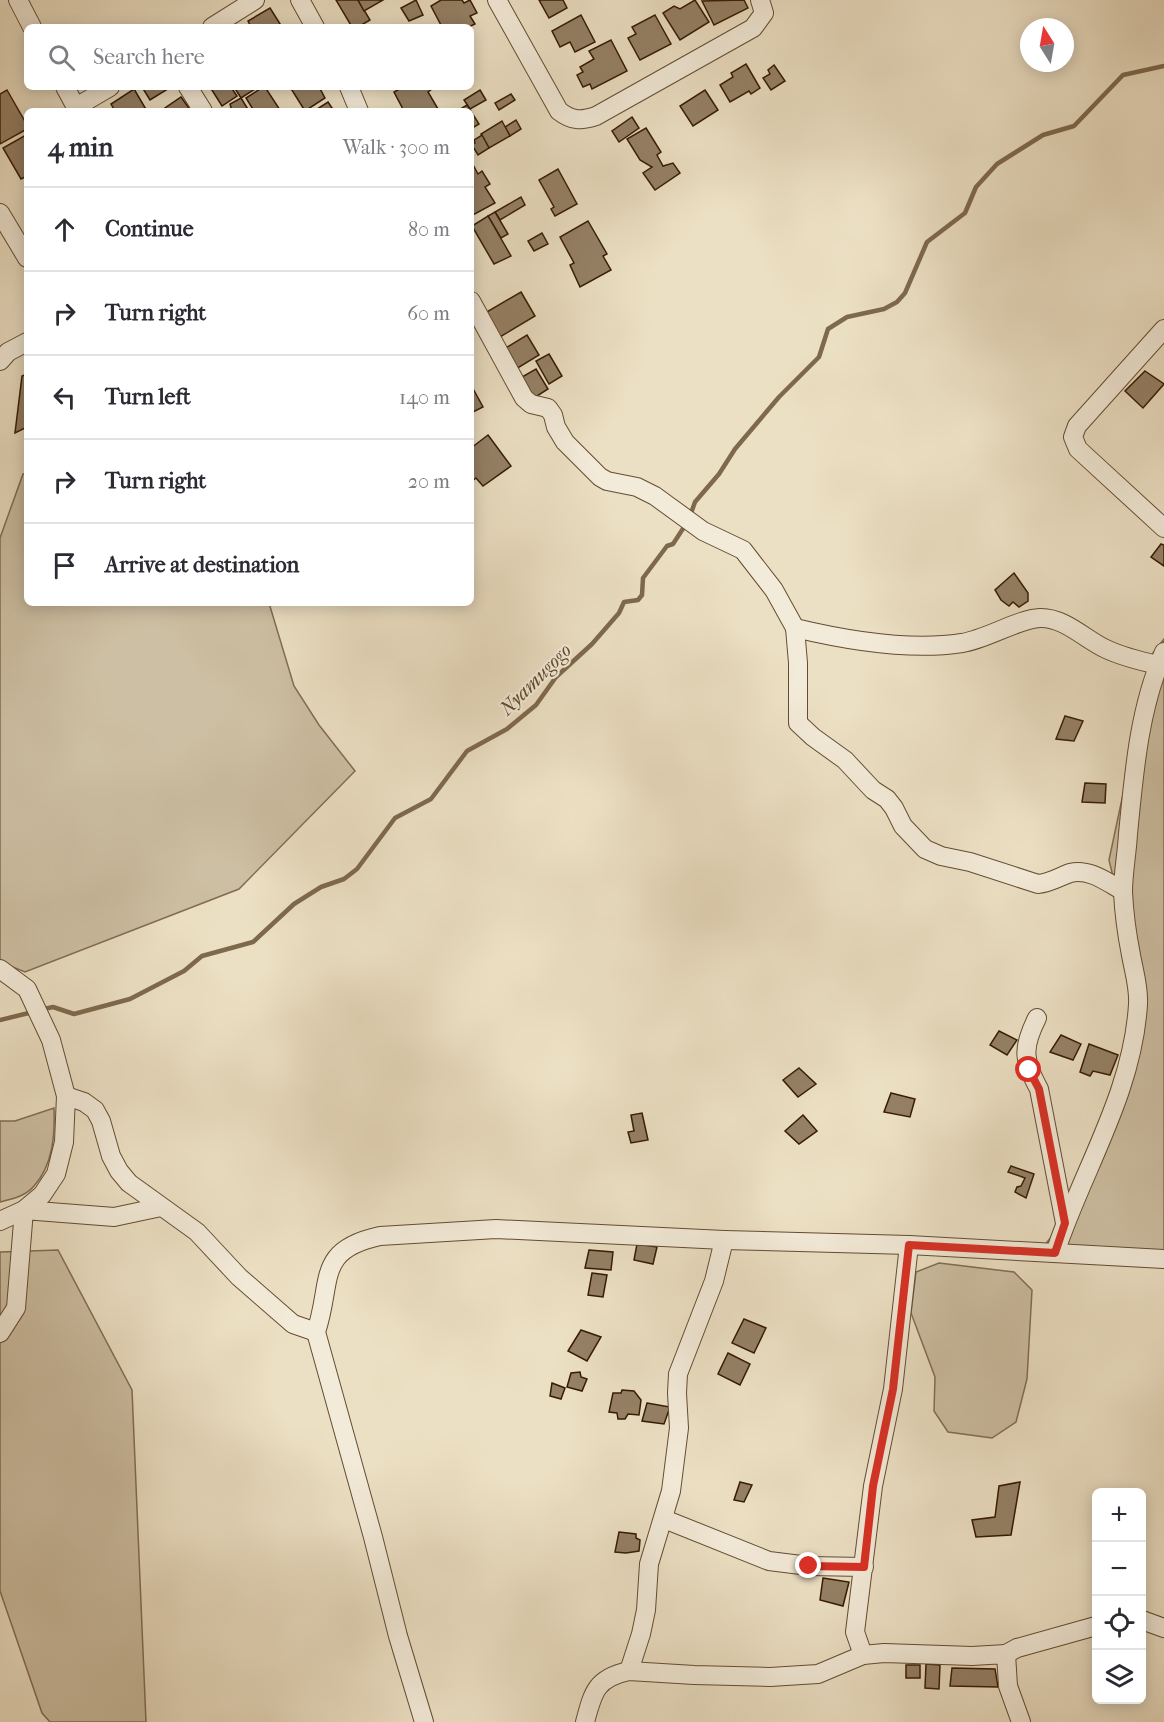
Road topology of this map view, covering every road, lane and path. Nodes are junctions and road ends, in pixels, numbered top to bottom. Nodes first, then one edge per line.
1 (18, 0) edge
2 (255, 0) edge
3 (300, 0) edge
4 (497, 0) edge
5 (760, 0) edge
6 (30, 24) edge
7 (217, 24) edge
8 (313, 24) edge
9 (67, 90) edge
10 (106, 90) edge
11 (190, 90) edge
12 (349, 90) edge
13 (76, 108) edge
14 (78, 108) edge
15 (201, 108) edge
16 (358, 108) edge
17 (0, 213) edge
18 (24, 253) edge
19 (474, 306) edge
20 (1164, 330) edge
21 (24, 344) edge
22 (0, 361) edge
23 (1164, 528) edge
24 (795, 628) junction
25 (1161, 658) edge
26 (1123, 891) junction
27 (0, 969) edge
28 (1037, 1018) dead end
29 (66, 1096) junction
30 (161, 1207) junction
31 (24, 1210) junction
32 (0, 1221) edge
33 (1065, 1223) junction
34 (724, 1240) junction
35 (909, 1245) junction
36 (1055, 1253) junction
37 (1164, 1258) edge
38 (316, 1332) junction
39 (0, 1333) edge
40 (664, 1518) junction
41 (864, 1567) junction
42 (1146, 1621) edge
43 (1092, 1627) edge
44 (1164, 1628) edge
45 (1006, 1654) junction
46 (863, 1655) junction
47 (629, 1671) junction
48 (424, 1722) edge
49 (585, 1722) edge
50 (1021, 1722) edge

1 - 6 street
2 - 7 street
3 - 8 street
4 - 5 street
9 - 13 street
10 - 14 street
11 - 15 street
12 - 16 street
17 - 18 street
19 - 24 street
20 - 23 street
21 - 22 street
24 - 25 street
24 - 26 street
25 - 26 street
26 - 33 street
27 - 29 street
28 - 33 street
29 - 30 street
29 - 31 street
30 - 31 street
30 - 38 street
31 - 32 street
31 - 39 street
33 - 36 street
34 - 35 street
34 - 38 street
34 - 40 street
35 - 36 street
35 - 41 street
36 - 37 street
38 - 48 street
40 - 41 street
40 - 47 street
41 - 46 street
42 - 44 street
43 - 45 street
45 - 46 street
45 - 50 street
46 - 47 street
47 - 49 street

